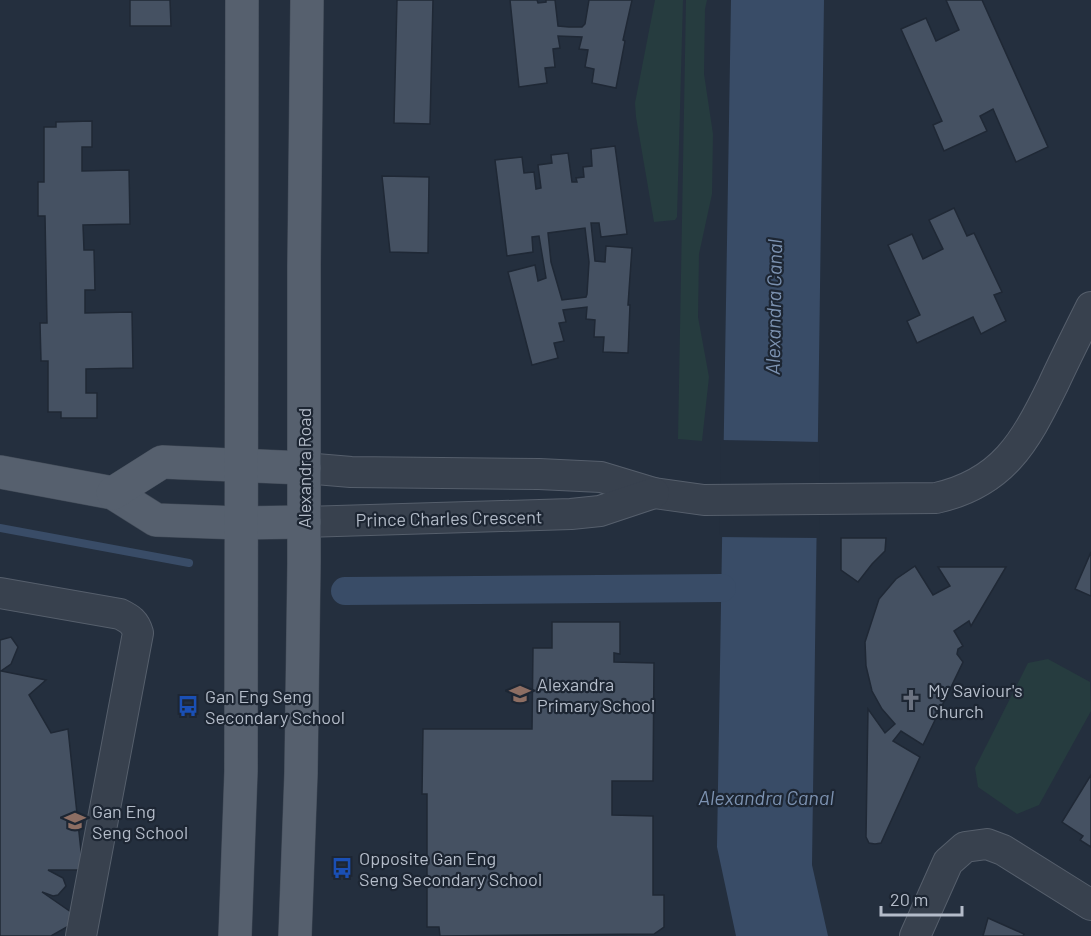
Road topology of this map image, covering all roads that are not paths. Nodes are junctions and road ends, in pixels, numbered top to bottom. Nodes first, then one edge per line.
1 (242, 0) edge
2 (307, 0) edge
3 (1091, 306) edge
4 (240, 464) junction
5 (304, 468) junction
6 (0, 472) edge
7 (113, 493) junction
8 (654, 493) junction
9 (304, 522) junction
10 (240, 523) junction
11 (0, 593) edge
12 (1091, 904) edge
13 (81, 936) edge
14 (235, 936) edge
15 (295, 936) edge
16 (915, 936) edge

1 - 4 main road
2 - 5 main road, Alexandra Road
3 - 8 street, Prince Charles Crescent
4 - 5 main road, Prince Charles Crescent
4 - 7 main road, Prince Charles Crescent
4 - 10 main road
5 - 8 street, Prince Charles Crescent
5 - 9 main road, Alexandra Road
6 - 7 main road
7 - 10 main road, Prince Charles Crescent
8 - 9 street, Prince Charles Crescent
9 - 10 main road, Prince Charles Crescent
9 - 15 main road, Alexandra Road
10 - 14 main road
11 - 13 street
12 - 16 street

